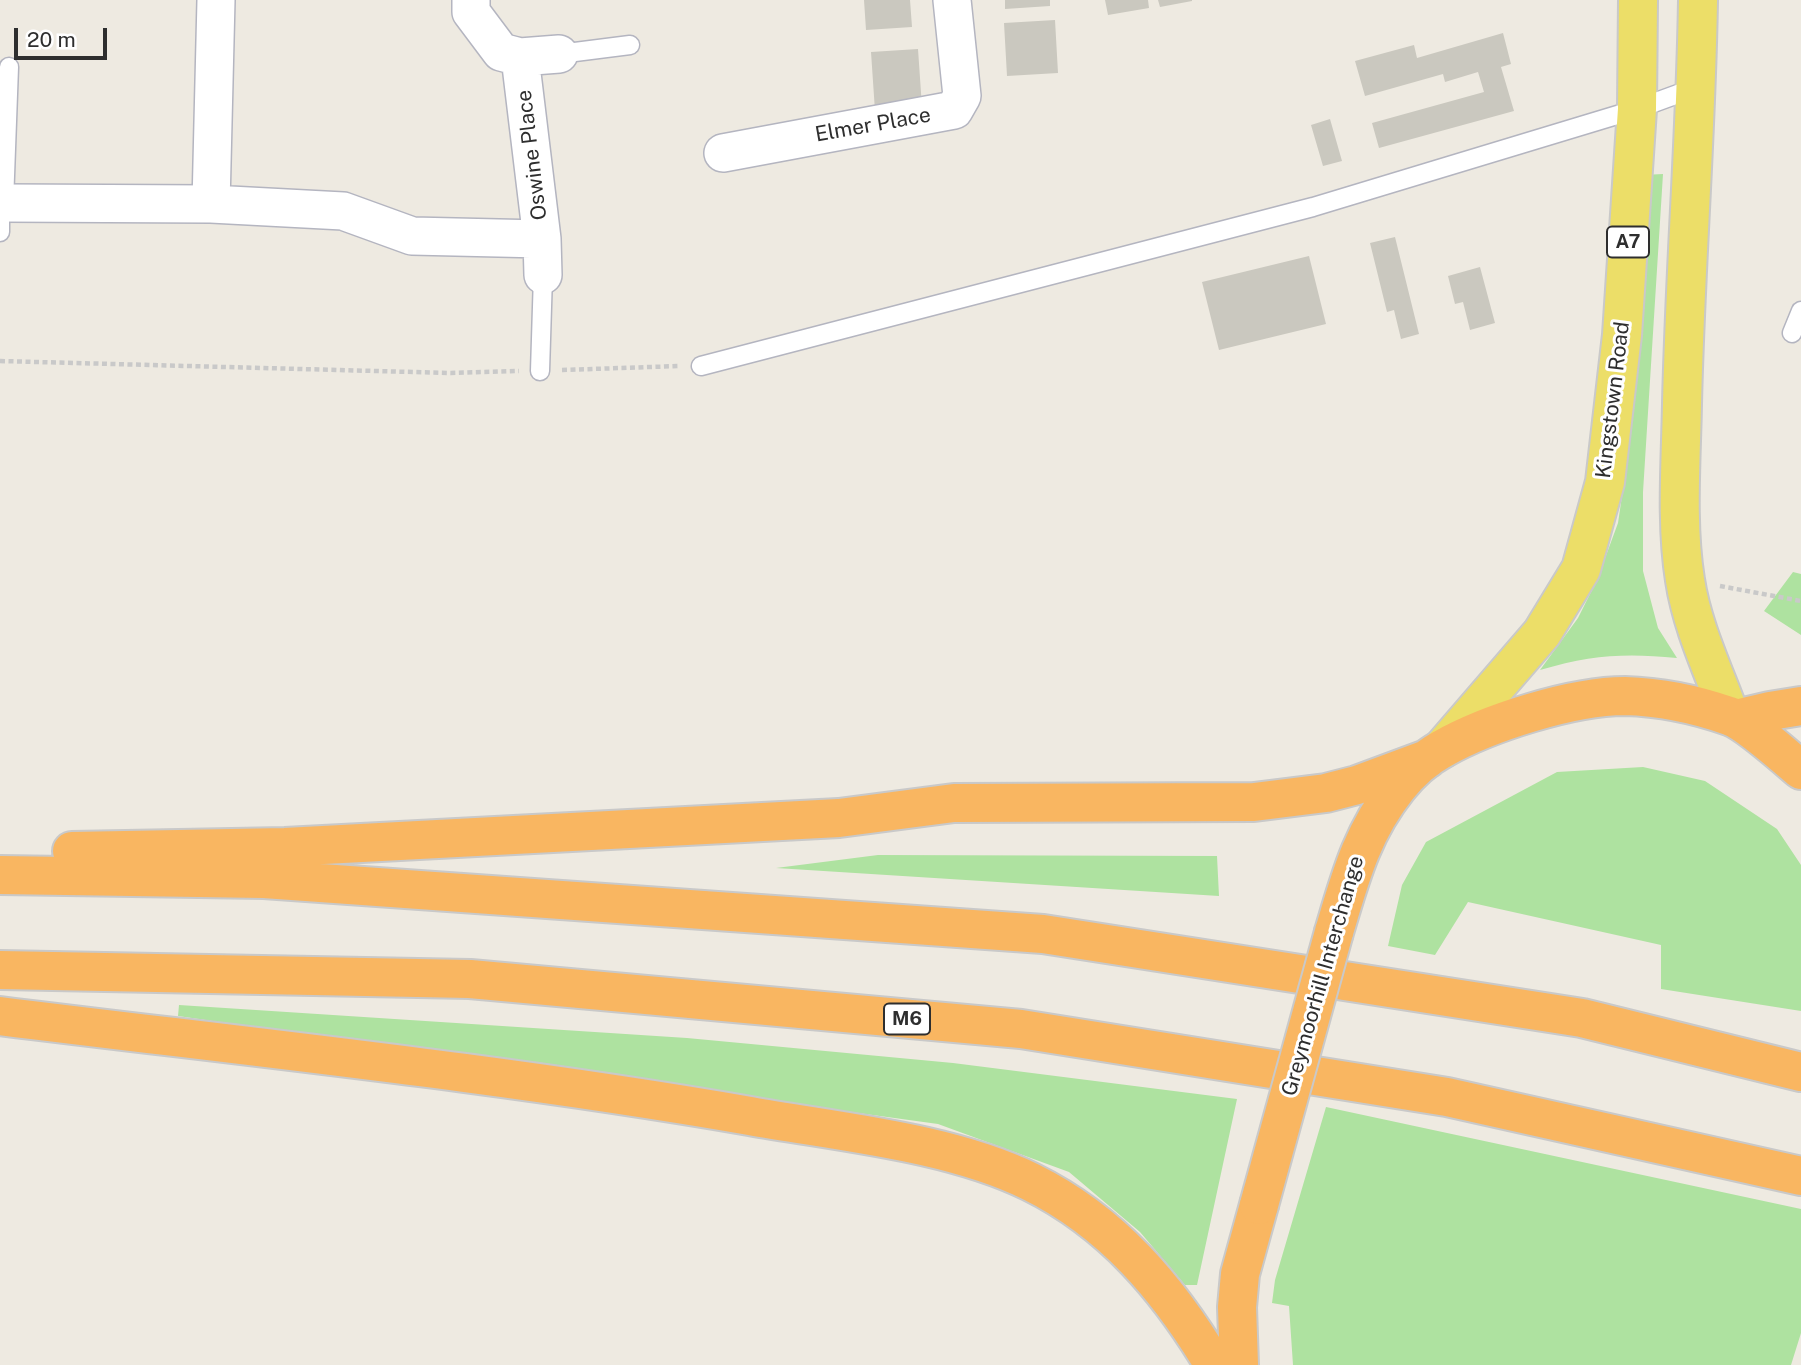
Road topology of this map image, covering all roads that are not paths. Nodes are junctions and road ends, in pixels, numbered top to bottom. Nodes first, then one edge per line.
1 (216, 0) edge
2 (471, 0) edge
3 (952, 0) edge
4 (1638, 0) edge
5 (1698, 0) edge
6 (630, 45) dead end
7 (559, 54) joint
8 (520, 57) junction
9 (9, 67) dead end
10 (1697, 87) junction
11 (1637, 109) junction
12 (723, 153) dead end
13 (211, 204) junction
14 (2, 217) edge
15 (542, 239) junction
16 (543, 275) joint
17 (1801, 311) edge
18 (1792, 333) dead end
19 (701, 366) road end
20 (540, 371) road end
21 (1801, 706) edge
22 (1733, 718) junction
23 (1434, 754) junction
24 (1801, 770) edge
25 (0, 852) edge
26 (0, 874) edge
27 (0, 970) edge
28 (0, 1016) edge
29 (1801, 1072) edge
30 (1801, 1176) edge
31 (1214, 1365) edge
32 (1239, 1365) edge

1 - 13 street
2 - 8 street
3 - 12 street, Elmer Place
4 - 11 main road, Kingstown Road / A7
5 - 10 main road
6 - 7 lane
7 - 8 street
8 - 15 street, Oswine Place
9 - 14 lane, Oswine Place
10 - 11 lane
10 - 22 main road
11 - 19 lane
11 - 23 main road, Kingstown Road / A7
13 - 14 street, Oswine Place
13 - 15 street, Oswine Place
15 - 16 street
16 - 20 lane
17 - 18 lane
21 - 22 highway
22 - 23 highway, Greymoorhill Interchange
22 - 24 highway, Greymoorhill Interchange
23 - 25 highway
23 - 32 highway, Greymoorhill Interchange, bridge
26 - 29 highway
27 - 30 highway, M6
28 - 31 highway

